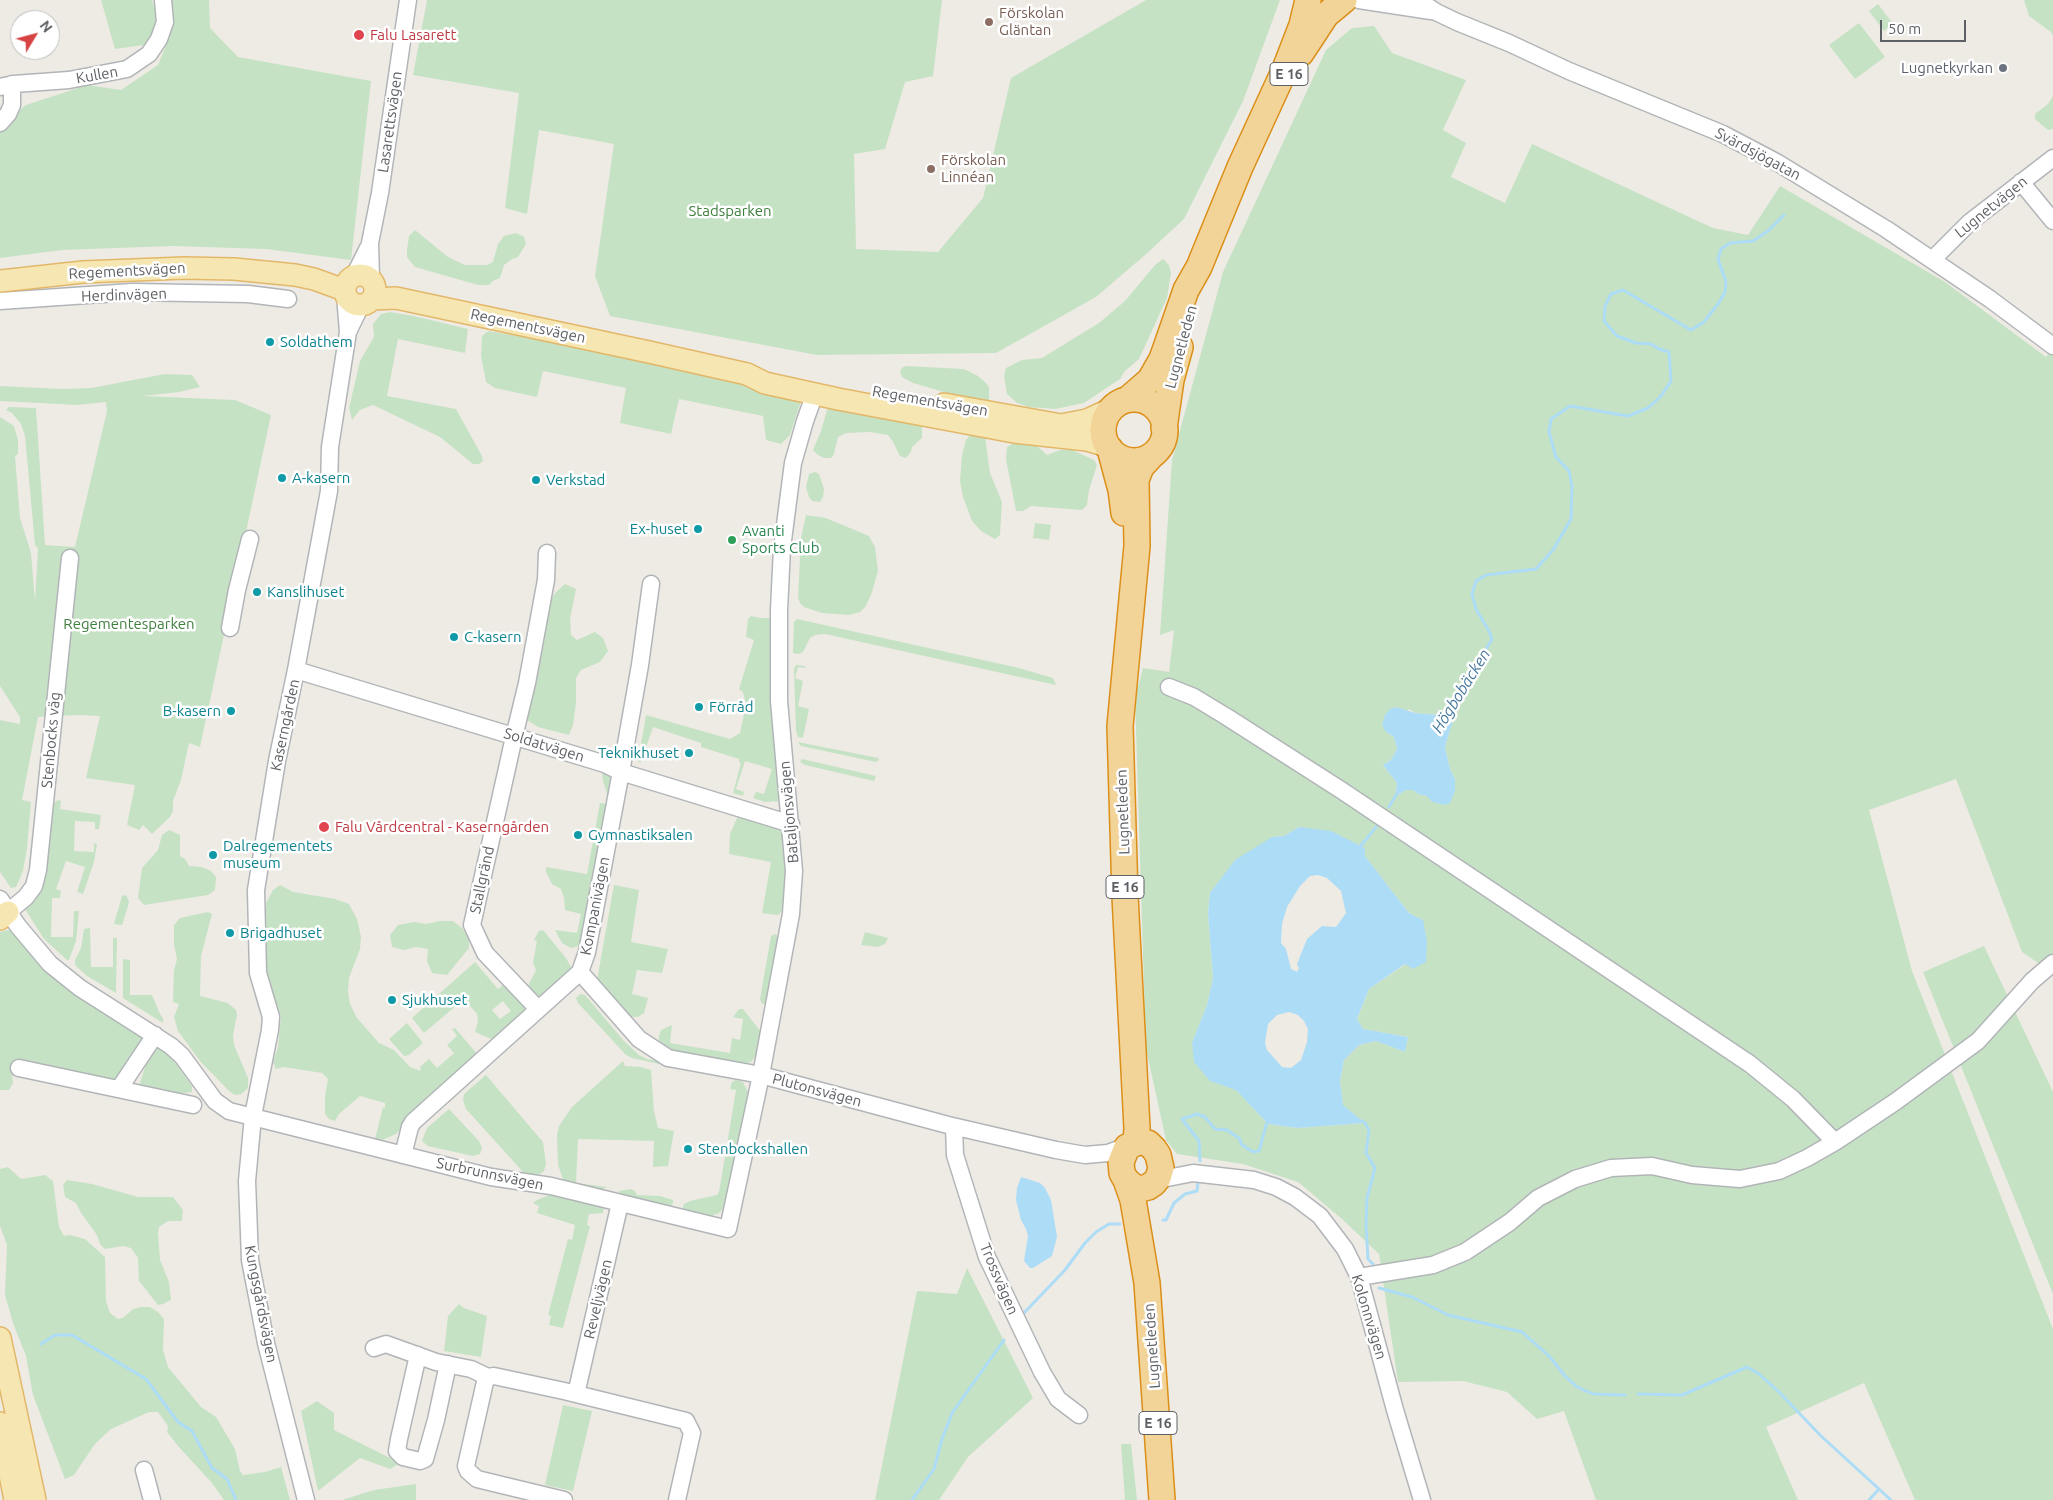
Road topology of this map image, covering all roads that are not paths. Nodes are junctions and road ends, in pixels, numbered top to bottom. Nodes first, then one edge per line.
1 (163, 0) edge
2 (408, 0) edge
3 (1308, 0) edge
4 (1344, 0) edge
5 (1359, 0) edge
6 (1418, 0) edge
7 (1436, 12) junction
8 (6, 86) edge
9 (0, 123) edge
10 (1245, 156) junction
11 (2053, 158) edge
12 (2021, 182) junction
13 (2053, 221) edge
14 (1932, 260) junction
15 (1199, 267) junction
16 (249, 270) junction
17 (0, 281) edge
18 (359, 288) junction
19 (248, 294) junction
20 (288, 299) dead end
21 (0, 302) edge
22 (2053, 346) edge
23 (817, 387) junction
24 (1119, 404) junction
25 (1015, 424) junction
26 (1164, 428) junction
27 (1109, 448) junction
28 (1152, 455) junction
29 (250, 539) dead end
30 (547, 553) dead end
31 (70, 558) dead end
32 (652, 584) dead end
33 (230, 628) dead end
34 (296, 670) junction
35 (1169, 687) dead end
36 (1120, 726) junction
37 (514, 736) junction
38 (621, 772) junction
39 (791, 824) junction
40 (3, 910) edge
41 (2053, 963) edge
42 (580, 972) junction
43 (538, 1009) junction
44 (155, 1035) junction
45 (19, 1068) dead end
46 (761, 1076) junction
47 (118, 1089) junction
48 (193, 1105) dead end
49 (253, 1116) junction
50 (954, 1127) junction
51 (1835, 1142) junction
52 (1145, 1148) junction
53 (403, 1155) junction
54 (1086, 1156) junction
55 (1193, 1173) junction
56 (1125, 1179) junction
57 (1155, 1181) junction
58 (620, 1203) junction
59 (728, 1229) joint
60 (1359, 1277) junction
61 (1147, 1283) junction
62 (0, 1338) edge
63 (374, 1348) dead end
64 (418, 1355) junction
65 (448, 1364) junction
66 (488, 1377) junction
67 (576, 1394) junction
68 (1079, 1415) dead end
69 (0, 1423) edge
70 (144, 1470) dead end
71 (15, 1500) edge
72 (35, 1500) edge
73 (152, 1500) edge
74 (306, 1500) edge
75 (564, 1500) edge
76 (676, 1500) edge
77 (1162, 1500) edge
78 (1422, 1500) edge

1 - 8 street, Kullen
2 - 18 street, Lasarettsvägen
3 - 10 highway, Lugnetleden / E 16
4 - 10 highway, Lugnetleden / E 16
5 - 7 street, Svärdsjögatan
6 - 7 street, Svärdsjögatan
7 - 14 street, Svärdsjögatan
8 - 9 street, Kullen
10 - 15 highway, Lugnetleden / E 16
11 - 12 street, Lugnetvägen
12 - 13 street
12 - 14 street, Lugnetvägen
14 - 22 street, Svärdsjögatan
15 - 24 highway, Lugnetleden / E 16
15 - 26 highway, Lugnetleden / E 16
16 - 17 main road, Regementsvägen
16 - 18 main road, Regementsvägen
16 - 19 street
18 - 23 main road, Regementsvägen
18 - 34 street, Kaserngården
19 - 20 street, Herdinvägen
19 - 21 street, Herdinvägen
23 - 25 main road, Regementsvägen
23 - 39 street, Bataljonsvägen
24 - 25 main road, Regementsvägen
24 - 26 highway
24 - 27 highway, E 16
25 - 27 main road, Regementsvägen
26 - 28 highway, E 16
27 - 28 highway
27 - 36 highway, Lugnetleden / E 16
28 - 36 highway, Lugnetleden / E 16
29 - 33 street
30 - 37 street, Stallgränd
31 - 40 street, Stenbocks väg
32 - 38 street, Kompanivägen
34 - 37 street, Soldatvägen
34 - 49 street, Kaserngården
35 - 51 street
36 - 52 highway, Lugnetleden / E 16
37 - 38 street, Soldatvägen
37 - 43 street, Stallgränd
38 - 39 street, Soldatvägen
38 - 42 street, Kompanivägen
39 - 46 street, Bataljonsvägen
40 - 44 street
41 - 51 street
42 - 43 street, Kompanivägen
42 - 46 street, Plutonsvägen
43 - 53 street, Kompanivägen
44 - 47 street
44 - 49 street
45 - 47 street
46 - 50 street, Plutonsvägen
46 - 59 street, Bataljonsvägen
47 - 48 street
49 - 53 street, Surbrunnsvägen
49 - 74 street, Kungsgårdsvägen
50 - 54 street, Plutonsvägen
50 - 68 street, Trossvägen
51 - 60 street
52 - 54 street, Plutonsvägen
52 - 55 street, Kolonnvägen
52 - 56 highway, E 16
52 - 57 highway, E 16
53 - 58 street, Surbrunnsvägen
54 - 56 street, Plutonsvägen
55 - 57 street, Kolonnvägen
55 - 60 street, Kolonnvägen
56 - 57 highway
56 - 61 highway, Lugnetleden / E 16
57 - 61 highway, Lugnetleden / E 16
58 - 59 street, Surbrunnsvägen
58 - 67 street, Reveljvägen
60 - 78 street, Kolonnvägen
61 - 77 highway, Lugnetleden / E 16
62 - 72 main road
63 - 64 street
64 - 65 street
64 - 65 street
65 - 66 street
66 - 67 street
66 - 75 street
67 - 76 street
69 - 71 main road
70 - 73 street

